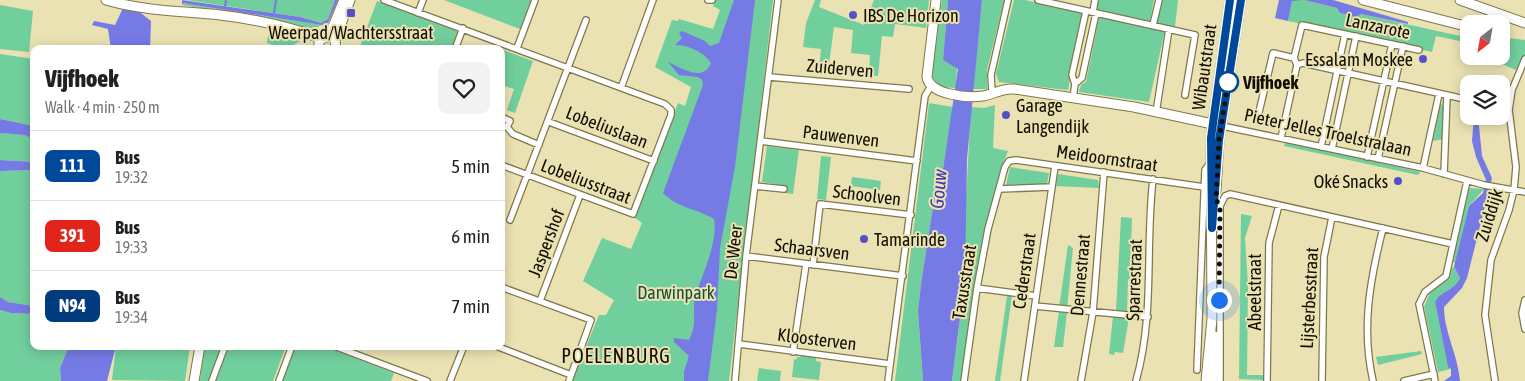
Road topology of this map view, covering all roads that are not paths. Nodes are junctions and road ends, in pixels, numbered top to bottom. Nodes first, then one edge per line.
1 (106, 0) edge
2 (344, 0) edge
3 (350, 0) edge
4 (384, 0) edge
5 (423, 0) edge
6 (535, 0) edge
7 (653, 0) edge
8 (708, 0) edge
9 (712, 0) edge
10 (778, 0) edge
11 (936, 0) edge
12 (1008, 0) edge
13 (1038, 0) edge
14 (1095, 0) edge
15 (1159, 0) edge
16 (1230, 0) edge
17 (1241, 0) edge
18 (1362, 0) edge
19 (1460, 0) edge
20 (1086, 11) junction
21 (418, 13) junction
22 (1095, 13) junction
23 (586, 20) dead end
24 (1522, 22) edge
25 (1153, 25) junction
26 (1460, 25) edge
27 (463, 28) junction
28 (1169, 29) junction
29 (1345, 34) junction
30 (1356, 36) junction
31 (326, 43) edge
32 (1392, 44) junction
33 (457, 45) edge
34 (1403, 46) junction
35 (517, 48) junction
36 (1419, 50) dead end
37 (1294, 58) junction
38 (1525, 60) edge
39 (1297, 64) junction
40 (569, 68) junction
41 (1337, 71) junction
42 (1348, 74) junction
43 (769, 77) junction
44 (1384, 82) junction
45 (1075, 84) junction
46 (1394, 84) junction
47 (931, 86) junction
48 (621, 88) junction
49 (909, 89) dead end
50 (992, 92) junction
51 (1439, 94) junction
52 (1185, 95) dead end
53 (1447, 96) junction
54 (1073, 98) junction
55 (1460, 98) edge
56 (1259, 112) dead end
57 (1156, 113) junction
58 (505, 119) edge
59 (549, 122) junction
60 (1217, 125) junction
61 (1281, 138) junction
62 (761, 142) junction
63 (539, 145) junction
64 (1321, 146) junction
65 (1332, 149) junction
66 (1367, 157) junction
67 (1378, 159) junction
68 (654, 161) junction
69 (917, 161) junction
70 (1211, 162) junction
71 (1055, 166) junction
72 (505, 167) edge
73 (1423, 168) junction
74 (1104, 172) junction
75 (1444, 174) junction
76 (527, 175) junction
77 (1153, 179) junction
78 (1467, 181) junction
79 (755, 186) junction
80 (1051, 187) junction
81 (1204, 187) junction
82 (784, 189) dead end
83 (1000, 189) junction
84 (1514, 190) junction
85 (1525, 192) edge
86 (580, 194) junction
87 (1218, 203) junction
88 (1280, 205) junction
89 (633, 214) joint
90 (911, 215) junction
91 (1332, 217) junction
92 (510, 220) dead end
93 (1212, 228) junction
94 (1383, 228) junction
95 (1453, 244) junction
96 (746, 256) junction
97 (809, 264) junction
98 (903, 276) junction
99 (505, 288) edge
100 (977, 288) junction
101 (1036, 296) junction
102 (1525, 300) edge
103 (540, 301) junction
104 (1035, 306) junction
105 (1093, 312) junction
106 (1148, 317) junction
107 (1212, 318) junction
108 (1525, 329) edge
109 (1200, 337) junction
110 (739, 344) junction
111 (1208, 346) junction
112 (199, 350) edge
113 (224, 350) edge
114 (291, 350) edge
115 (350, 350) edge
116 (462, 350) edge
117 (505, 350) edge
118 (793, 352) junction
119 (890, 364) junction
120 (1197, 370) dead end
121 (1217, 370) junction
122 (1434, 374) junction
123 (570, 378) edge
124 (194, 381) edge
125 (212, 381) edge
126 (279, 381) edge
127 (427, 381) edge
128 (450, 381) edge
129 (735, 381) edge
130 (888, 381) edge
131 (964, 381) edge
132 (1024, 381) edge
133 (1081, 381) edge
134 (1136, 381) edge
135 (1206, 381) edge
136 (1213, 381) edge
137 (1220, 381) edge
138 (1267, 381) edge
139 (1322, 381) edge
140 (1373, 381) edge
141 (1404, 381) edge
142 (1435, 381) edge
143 (1495, 381) edge

1 - 31 main road
2 - 31 main road
3 - 31 main road
4 - 21 street
5 - 21 street
6 - 35 street
7 - 48 street
8 - 9 street
10 - 43 street, De Weer
11 - 47 main road
12 - 50 street
13 - 20 street
14 - 22 street
15 - 25 street
16 - 60 main road, Wibautstraat
17 - 60 main road, Wibautstraat
18 - 26 main road
19 - 24 main road
20 - 22 street
20 - 45 street
21 - 27 street
22 - 25 street
22 - 45 street
23 - 40 street
25 - 28 street
27 - 33 street
27 - 35 street
28 - 52 street
28 - 57 street
29 - 30 street, Lanzarote
29 - 37 street, Lanzarote
29 - 41 street
30 - 32 street, Lanzarote
30 - 42 street
32 - 34 street, Lanzarote
32 - 44 street
34 - 36 street, Lanzarote
34 - 46 street
35 - 40 street
37 - 39 street
37 - 56 street
38 - 84 street, Zuiddijk
39 - 41 street
39 - 61 street
40 - 48 street
40 - 59 street
41 - 42 street
41 - 64 street
42 - 44 street
42 - 65 street
43 - 49 street, Zuiderven
43 - 62 street, De Weer
44 - 46 street
44 - 66 street
45 - 54 street
46 - 51 street
46 - 67 street
47 - 50 main road, Pieter Jelles Troelstralaan
47 - 69 street
48 - 68 street, Lobeliuslaan
50 - 54 main road, Pieter Jelles Troelstralaan
51 - 53 street
51 - 73 street
53 - 55 street
53 - 75 street
54 - 57 main road, Pieter Jelles Troelstralaan
57 - 60 main road, Pieter Jelles Troelstralaan
58 - 63 street, Lobeliusstraat
59 - 63 street
59 - 68 street, Lobeliuslaan
60 - 61 street, Pieter Jelles Troelstralaan
60 - 70 main road, Wibautstraat
60 - 87 main road, Wibautstraat
61 - 64 street, Pieter Jelles Troelstralaan
62 - 69 street, Pauwenven
62 - 79 street, De Weer
63 - 76 street
64 - 65 street, Pieter Jelles Troelstralaan
65 - 66 street, Pieter Jelles Troelstralaan
66 - 67 street, Pieter Jelles Troelstralaan
67 - 73 street, Pieter Jelles Troelstralaan
68 - 89 street, Lobeliuslaan
69 - 90 street
70 - 81 street
70 - 93 main road, Wibautstraat
71 - 74 street, Meidoornstraat
71 - 80 street, Cederstraat
71 - 83 street, Meidoornstraat
72 - 76 street, Lobeliusstraat
73 - 75 street, Pieter Jelles Troelstralaan
74 - 77 street, Meidoornstraat
74 - 105 street, Dennestraat
75 - 78 street, Pieter Jelles Troelstralaan
76 - 86 street, Lobeliusstraat
76 - 92 street, Lobeliusstraat
77 - 81 street, Meidoornstraat
77 - 106 street, Sparrestraat
78 - 84 street, Pieter Jelles Troelstralaan
78 - 95 street
79 - 82 street
79 - 96 street, De Weer
80 - 83 street
80 - 101 street, Cederstraat
81 - 109 street
83 - 100 street, Taxusstraat
84 - 85 street, Pieter Jelles Troelstralaan
84 - 143 street, Zuiddijk
86 - 89 street, Lobeliusstraat
86 - 103 street, Jaspershof
87 - 88 street
87 - 93 main road, Wibautstraat
87 - 121 street, Wibautstraat
88 - 91 street
88 - 138 street, Abeelstraat
90 - 97 street, Schoolven
90 - 98 street
91 - 94 street
91 - 139 street, Lijsterbesstraat
93 - 107 main road, Wibautstraat
94 - 95 street
94 - 140 street
95 - 122 street
96 - 97 street, Schaarsven
96 - 110 street, De Weer
97 - 98 street, Schaarsven
97 - 118 street
98 - 119 street
99 - 103 street
100 - 101 street
100 - 131 street, Taxusstraat
101 - 104 street, Cederstraat
102 - 108 street
103 - 123 street
104 - 105 street
104 - 132 street, Cederstraat
105 - 106 street
105 - 133 street, Dennestraat
106 - 134 street, Sparrestraat
107 - 111 main road, Wibautstraat
107 - 121 main road, Wibautstraat
109 - 111 street
109 - 120 street
110 - 118 street, Kloosterven
110 - 129 street, De Weer
111 - 135 main road, Wibautstraat
112 - 124 main road
113 - 125 street
114 - 126 street
115 - 127 street
116 - 128 street
117 - 123 street
118 - 119 street, Kloosterven
119 - 130 street
121 - 136 main road, Wibautstraat
121 - 137 street, Wibautstraat
122 - 141 street
122 - 142 street

